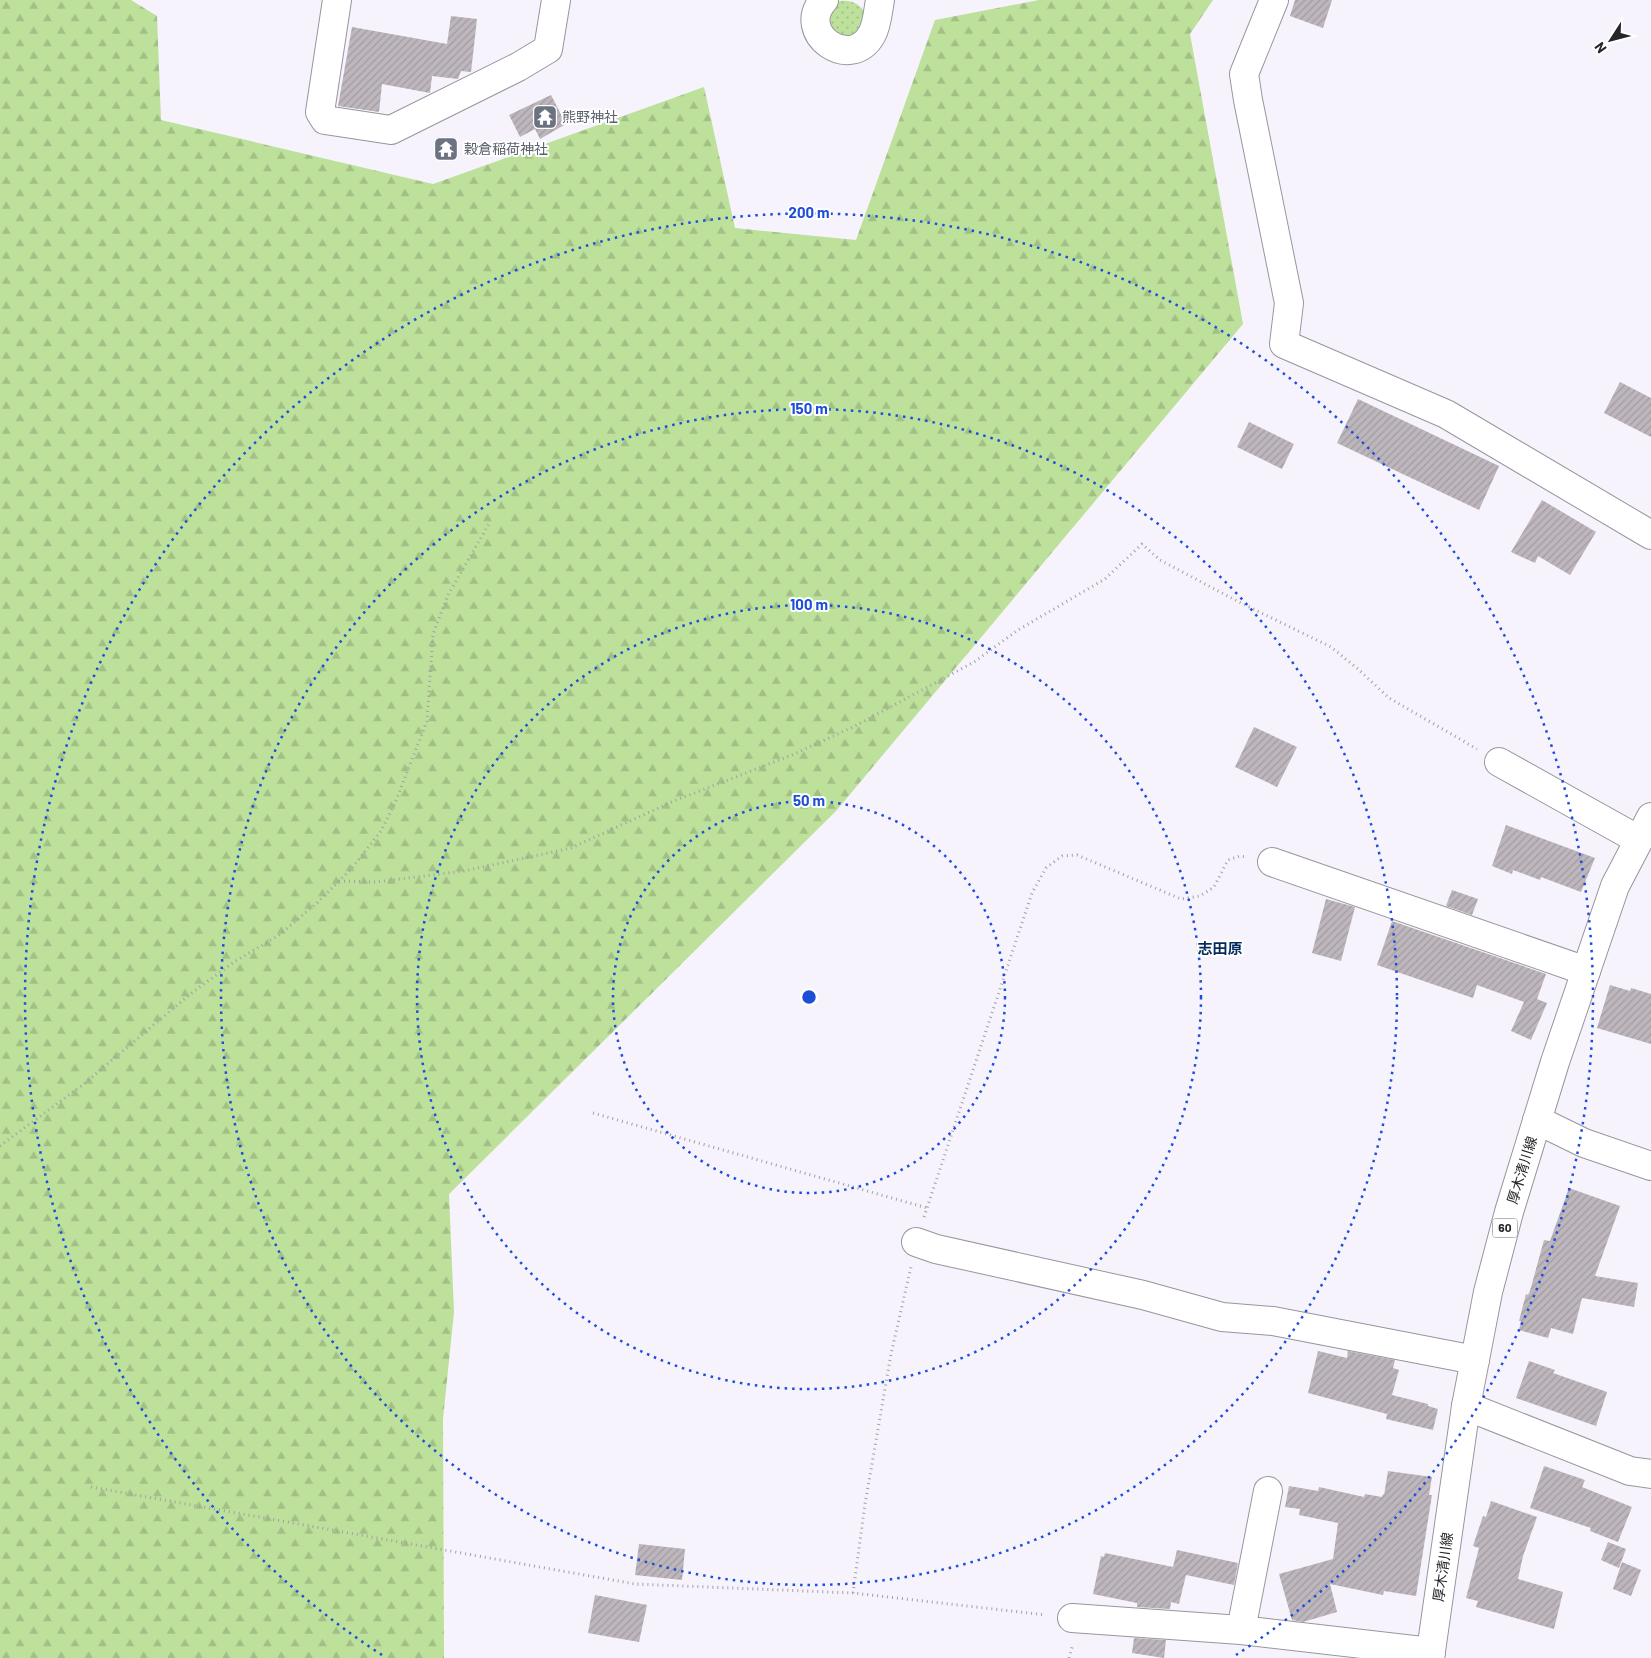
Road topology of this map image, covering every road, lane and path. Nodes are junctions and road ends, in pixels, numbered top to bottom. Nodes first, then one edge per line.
1 (337, 0) edge
2 (556, 0) edge
3 (824, 0) edge
4 (880, 0) edge
5 (1274, 0) edge
6 (490, 522) dead end
7 (1651, 535) edge
8 (1499, 762) joint
9 (1645, 828) edge
10 (1272, 862) joint
11 (339, 881) junction
12 (1586, 971) junction
13 (593, 1113) dead end
14 (1537, 1120) junction
15 (0, 1146) edge
16 (1651, 1166) edge
17 (927, 1208) junction
18 (916, 1242) junction
19 (1474, 1360) junction
20 (1466, 1406) junction
21 (1651, 1474) edge
22 (91, 1486) dead end
23 (1268, 1491) dead end
24 (853, 1593) junction
25 (1072, 1618) joint
26 (1241, 1630) junction
27 (1431, 1655) edge

1 - 2 street
3 - 4 street
5 - 7 street
6 - 11 path
8 - 9 street
8 - 11 path
9 - 12 street, 厚木清川線 / 60
10 - 12 street
10 - 17 path
11 - 15 path
12 - 14 street, 厚木清川線 / 60
13 - 17 path
14 - 16 street
14 - 19 street, 厚木清川線 / 60
17 - 18 path
18 - 19 street
18 - 24 path
19 - 20 street, 厚木清川線 / 60
20 - 21 street
20 - 27 street, 厚木清川線 / 60
22 - 24 path
23 - 26 street
24 - 25 path
25 - 26 street
26 - 27 street

